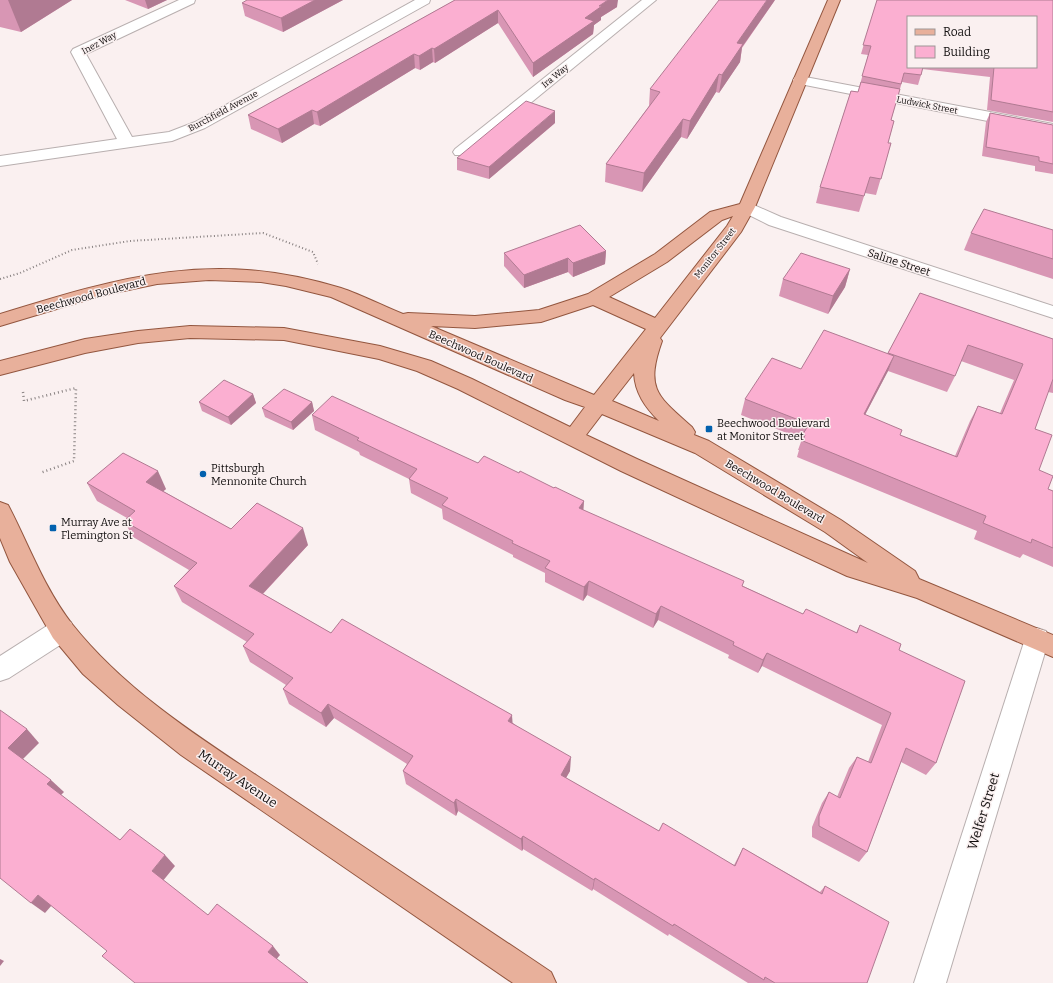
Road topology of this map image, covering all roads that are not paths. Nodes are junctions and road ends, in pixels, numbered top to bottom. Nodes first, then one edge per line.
1 (188, 0) edge
2 (424, 0) edge
3 (650, 0) edge
4 (834, 0) edge
5 (800, 80) junction
6 (1053, 130) edge
7 (127, 143) junction
8 (461, 152) dead end
9 (0, 161) edge
10 (747, 207) junction
11 (594, 298) junction
12 (1053, 312) edge
13 (395, 318) junction
14 (0, 320) edge
15 (658, 327) junction
16 (0, 368) edge
17 (598, 404) junction
18 (573, 437) junction
19 (702, 447) junction
20 (0, 511) edge
21 (922, 590) junction
22 (62, 630) junction
23 (1045, 642) edge
24 (0, 670) edge
25 (540, 983) edge
26 (930, 983) edge

1 - 7 street, Inez Way
2 - 7 street, Burchfield Avenue
3 - 8 street, Ira Way
4 - 5 main road, Monitor Street
5 - 6 street, Ludwick Street
5 - 10 main road, Monitor Street
7 - 9 street, Burchfield Avenue
10 - 11 main road
10 - 12 street, Saline Street
10 - 15 main road, Monitor Street
11 - 13 main road
11 - 15 main road
13 - 14 main road, Beechwood Boulevard
13 - 17 main road, Beechwood Boulevard
15 - 17 main road, Monitor Street
15 - 19 main road
16 - 18 main road, Beechwood Boulevard
17 - 18 main road, Monitor Street
17 - 19 main road, Beechwood Boulevard
18 - 21 main road, Beechwood Boulevard
19 - 21 main road, Beechwood Boulevard
20 - 22 main road, Murray Avenue
21 - 23 main road, Beechwood Boulevard
22 - 24 street
22 - 25 main road, Murray Avenue
23 - 26 street, Welfer Street

